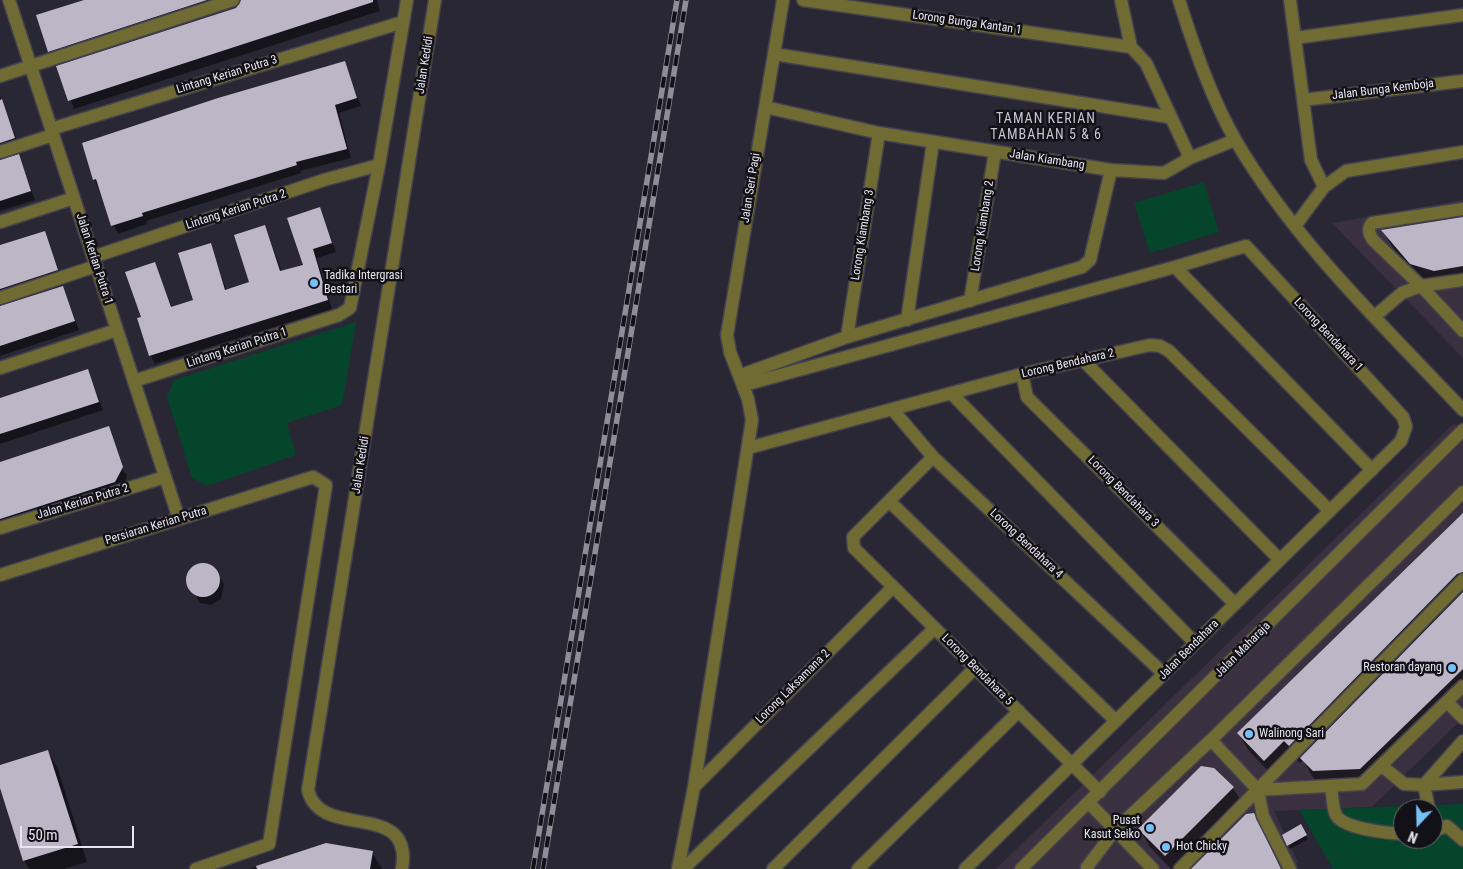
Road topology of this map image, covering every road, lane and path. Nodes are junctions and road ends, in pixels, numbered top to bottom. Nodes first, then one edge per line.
1 (233, 0) edge
2 (407, 0) edge
3 (435, 0) edge
4 (782, 0) edge
5 (803, 0) edge
6 (1121, 0) edge
7 (1179, 0) edge
8 (1290, 0) edge
9 (6, 2) edge
10 (205, 4) edge
11 (1463, 15) edge
12 (403, 22) junction
13 (1295, 38) junction
14 (1131, 47) junction
15 (774, 54) junction
16 (31, 66) junction
17 (0, 76) edge
18 (1463, 81) edge
19 (1303, 100) junction
20 (765, 107) junction
21 (1169, 117) junction
22 (52, 132) junction
23 (879, 133) junction
24 (1235, 140) junction
25 (934, 142) junction
26 (0, 152) edge
27 (995, 152) junction
28 (1463, 152) edge
29 (1190, 158) junction
30 (379, 165) junction
31 (1111, 170) junction
32 (1324, 187) junction
33 (74, 198) junction
34 (1463, 209) edge
35 (0, 222) edge
36 (1295, 226) junction
37 (95, 262) junction
38 (1175, 267) junction
39 (1463, 280) edge
40 (1421, 286) junction
41 (0, 298) edge
42 (970, 301) junction
43 (1375, 316) junction
44 (907, 320) junction
45 (117, 330) junction
46 (1463, 331) edge
47 (847, 337) junction
48 (1083, 360) junction
49 (0, 368) edge
50 (1022, 374) junction
51 (742, 380) junction
52 (134, 381) junction
53 (952, 394) junction
54 (893, 410) junction
55 (1463, 410) edge
56 (1406, 427) joint
57 (1463, 430) edge
58 (748, 448) junction
59 (933, 457) junction
60 (1372, 470) junction
61 (166, 477) junction
62 (1463, 492) edge
63 (889, 501) junction
64 (1330, 511) junction
65 (179, 519) junction
66 (0, 528) edge
67 (1280, 560) junction
68 (0, 575) edge
69 (1463, 580) edge
70 (893, 587) junction
71 (1235, 604) junction
72 (935, 628) junction
73 (1195, 643) junction
74 (975, 668) junction
75 (1164, 674) junction
76 (1463, 686) edge
77 (1447, 702) junction
78 (1019, 711) junction
79 (1463, 718) edge
80 (1116, 721) junction
81 (1211, 740) junction
82 (1463, 741) edge
83 (1072, 764) junction
84 (1382, 766) junction
85 (1463, 782) edge
86 (1424, 785) junction
87 (694, 787) junction
88 (1331, 788) junction
89 (1258, 790) junction
90 (1100, 792) junction
91 (1427, 799) edge
92 (1089, 803) junction
93 (1443, 823) edge
94 (1447, 826) junction
95 (1443, 827) edge
96 (1115, 830) junction
97 (1393, 834) edge
98 (1463, 840) edge
99 (196, 869) edge
100 (402, 869) edge
101 (678, 869) edge
102 (683, 869) edge
103 (773, 869) edge
104 (858, 869) edge
105 (965, 869) edge
106 (1021, 869) edge
107 (1088, 869) edge
108 (1153, 869) edge
109 (1180, 869) edge
110 (1290, 869) edge

1 - 10 street
2 - 12 street
3 - 100 street, Jalan Kedidi
4 - 15 street, Jalan Seri Pagi
5 - 14 street, Lorong Bunga Kantan 1
6 - 14 street
7 - 24 street
8 - 13 street
9 - 16 street, Jalan Kerian Putra 1
10 - 16 street
11 - 13 street
12 - 22 street, Lintang Kerian Putra 3
12 - 30 street
13 - 19 street
14 - 21 street
15 - 20 street, Jalan Seri Pagi
15 - 21 street
16 - 17 street
16 - 22 street, Jalan Kerian Putra 1
18 - 19 street, Jalan Bunga Kemboja
19 - 32 street
20 - 23 street, Jalan Kiambang
20 - 51 street, Jalan Seri Pagi
21 - 29 street
22 - 26 street, Lintang Kerian Putra 3
22 - 33 street, Jalan Kerian Putra 1
23 - 25 street, Jalan Kiambang
23 - 47 street, Lorong Kiambang 3
24 - 29 street, Jalan Kiambang
24 - 36 street
25 - 27 street, Jalan Kiambang
25 - 44 street
27 - 31 street, Jalan Kiambang
27 - 42 street, Lorong Kiambang 2
28 - 32 street
29 - 31 street, Jalan Kiambang
30 - 37 street, Lintang Kerian Putra 2
30 - 52 street, Lintang Kerian Putra 1
31 - 42 street
32 - 36 street
33 - 35 street
33 - 37 street, Jalan Kerian Putra 1
34 - 40 street
36 - 43 street
37 - 41 street, Lintang Kerian Putra 2
37 - 45 street, Jalan Kerian Putra 1
38 - 51 street
38 - 56 street, Lorong Bendahara 1
38 - 60 street
39 - 40 street
40 - 43 street
40 - 46 street
42 - 44 street
43 - 55 street
44 - 47 street
45 - 49 street
45 - 52 street, Jalan Kerian Putra 1
47 - 51 street
48 - 50 street, Lorong Bendahara 2
48 - 64 street, Lorong Bendahara 2
48 - 67 street
50 - 53 street, Lorong Bendahara 2
50 - 71 street, Lorong Bendahara 3
51 - 58 street, Jalan Seri Pagi
52 - 61 street, Jalan Kerian Putra 1
53 - 54 street, Lorong Bendahara 2
53 - 73 street
54 - 58 street, Lorong Bendahara 2
54 - 59 street, Lorong Bendahara 4
56 - 60 street, Jalan Bendahara
57 - 90 street, Jalan Maharaja
58 - 87 street, Jalan Seri Pagi
59 - 63 street
59 - 75 street, Lorong Bendahara 4
60 - 64 street, Jalan Bendahara
61 - 65 street, Jalan Kerian Putra 1
61 - 66 street, Jalan Kerian Putra 2
62 - 81 street
63 - 70 street, Lorong Bendahara 5
63 - 80 street
64 - 67 street, Jalan Bendahara
65 - 68 street, Persiaran Kerian Putra
65 - 99 street, Persiaran Kerian Putra
67 - 71 street, Jalan Bendahara
69 - 89 street
70 - 72 street, Lorong Bendahara 5
70 - 87 street, Lorong Laksamana 2
71 - 73 street, Jalan Bendahara
72 - 74 street, Lorong Bendahara 5
72 - 102 street
73 - 75 street, Jalan Bendahara
74 - 78 street, Lorong Bendahara 5
74 - 103 street
75 - 80 street, Jalan Bendahara
76 - 77 street
77 - 79 street
77 - 84 street
78 - 83 street, Lorong Bendahara 5
78 - 104 street
80 - 83 street, Jalan Bendahara
81 - 89 street
81 - 96 street
82 - 86 street
83 - 90 street, Lorong Bendahara 5
83 - 105 street, Jalan Bendahara
84 - 86 street
84 - 88 street
85 - 86 street
86 - 91 street
87 - 101 street, Jalan Seri Pagi
88 - 89 street
88 - 97 street
89 - 109 street
89 - 110 street
90 - 92 street, Jalan Maharaja
92 - 96 street
92 - 106 street, Jalan Maharaja
93 - 94 street
94 - 95 street
94 - 98 street
96 - 107 street
96 - 108 street

